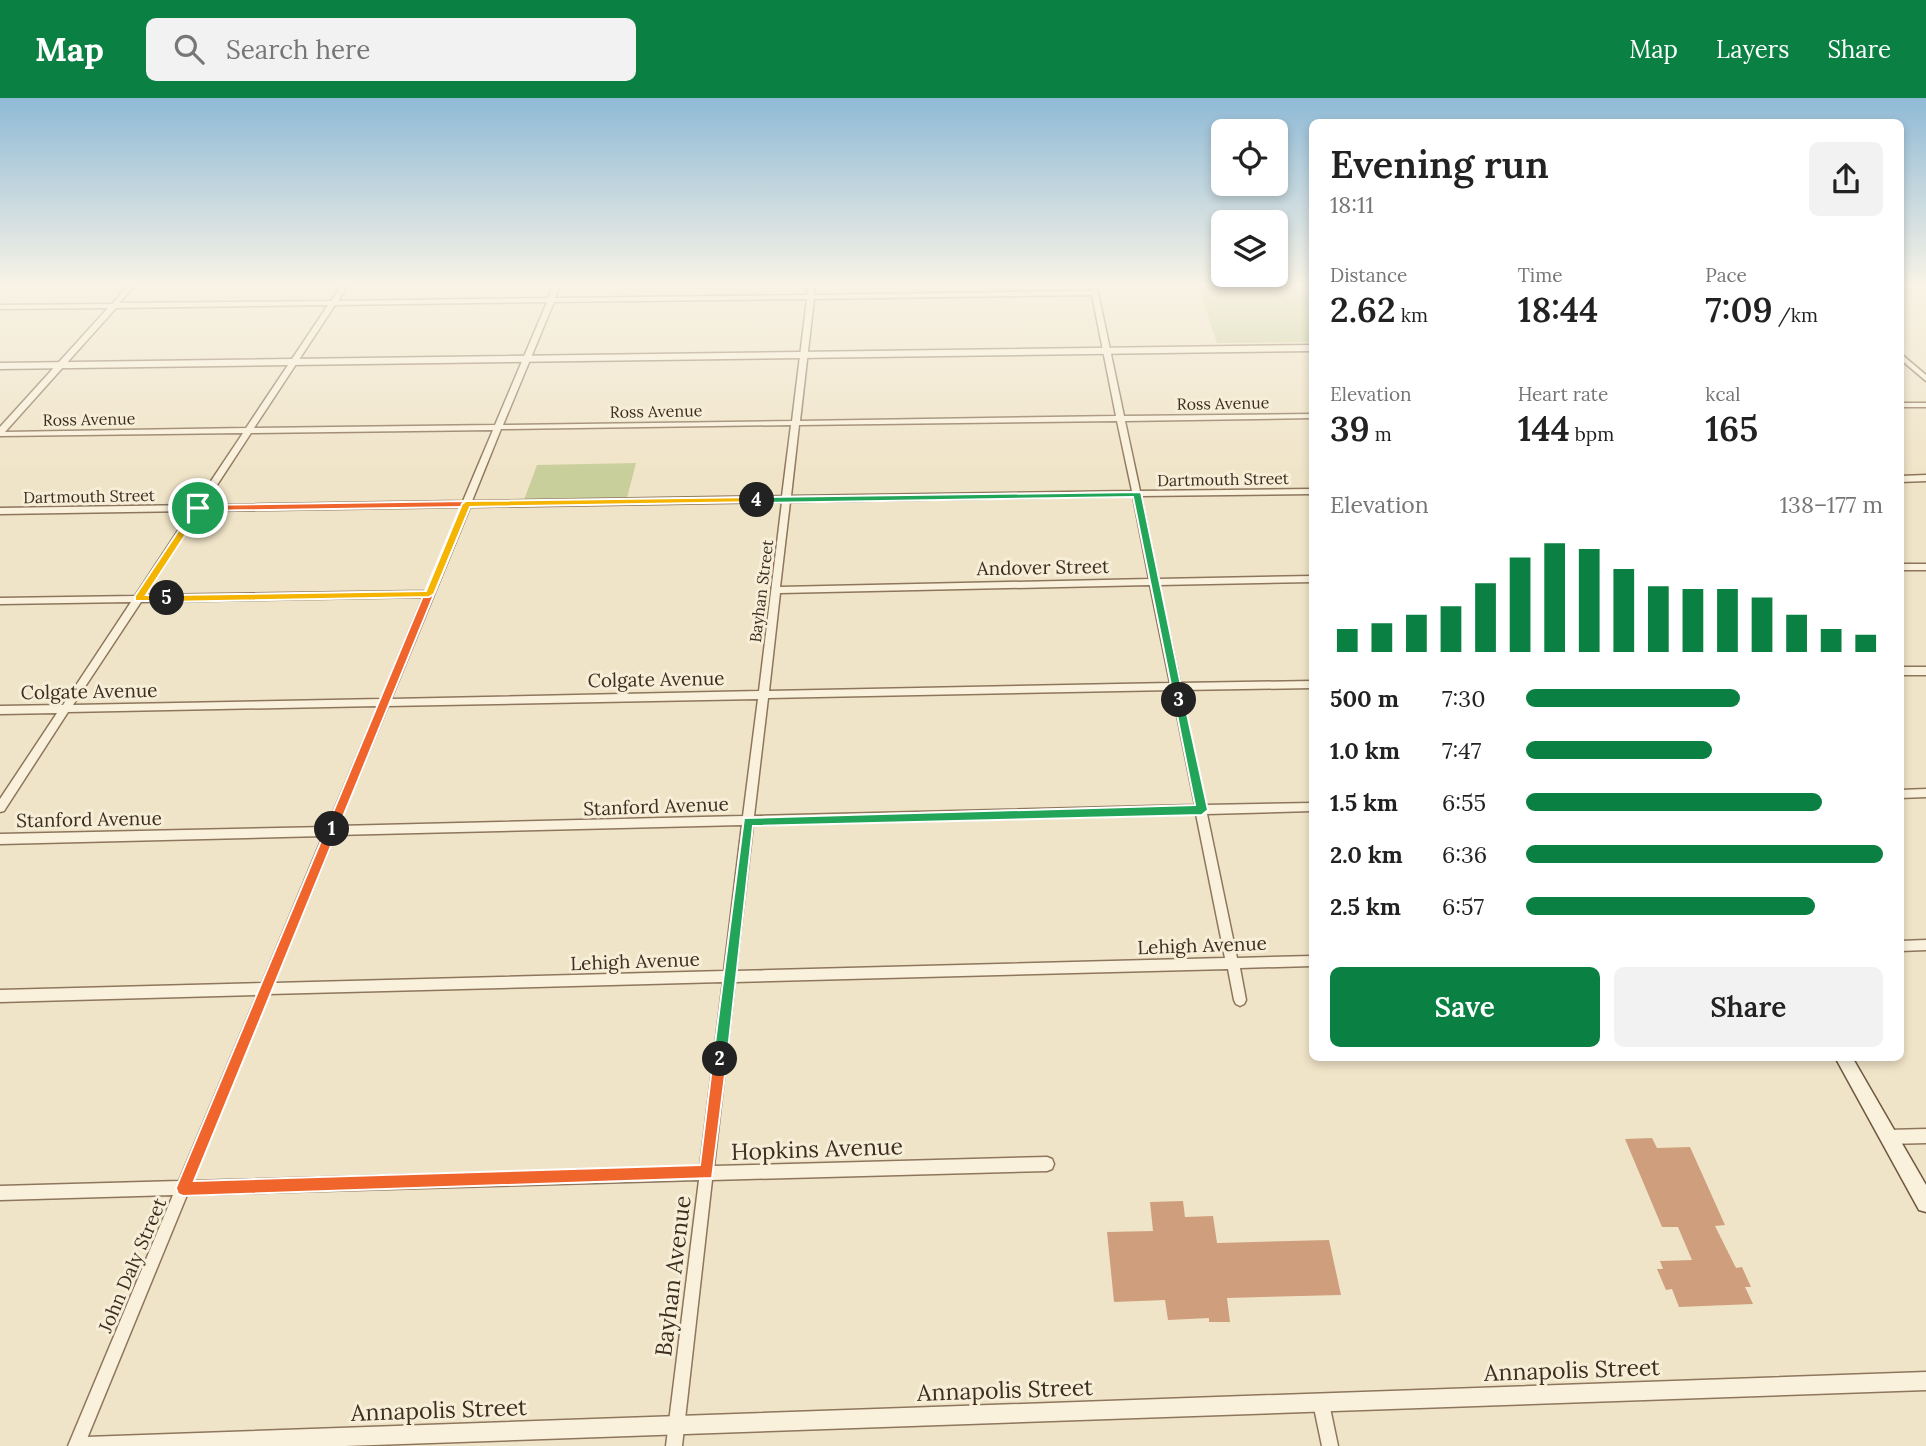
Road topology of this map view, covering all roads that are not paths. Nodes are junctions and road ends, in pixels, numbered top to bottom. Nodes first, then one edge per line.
1 (77, 346) edge
2 (304, 346) edge
3 (532, 346) edge
4 (804, 346) edge
5 (1106, 346) edge
6 (1309, 348) edge
7 (1107, 351) junction
8 (803, 355) junction
9 (527, 359) junction
10 (1904, 359) edge
11 (294, 362) junction
12 (60, 365) junction
13 (0, 366) edge
14 (1926, 379) edge
15 (1904, 405) edge
16 (1926, 405) edge
17 (1309, 415) edge
18 (1122, 418) junction
19 (795, 423) junction
20 (498, 427) junction
21 (249, 431) junction
22 (0, 433) edge
23 (1926, 478) edge
24 (1904, 479) edge
25 (1309, 491) edge
26 (1137, 494) junction
27 (786, 500) junction
28 (466, 504) junction
29 (198, 508) junction
30 (0, 512) edge
31 (1926, 566) edge
32 (1904, 567) edge
33 (1309, 579) edge
34 (1155, 582) junction
35 (775, 590) junction
36 (429, 594) junction
37 (138, 599) junction
38 (0, 601) edge
39 (1904, 671) edge
40 (1926, 671) edge
41 (1309, 684) edge
42 (1176, 686) junction
43 (763, 695) junction
44 (384, 702) junction
45 (67, 708) junction
46 (0, 710) edge
47 (1926, 793) edge
48 (1904, 794) edge
49 (1309, 807) edge
50 (0, 808) edge
51 (1202, 810) junction
52 (748, 821) junction
53 (331, 831) junction
54 (0, 839) edge
55 (1926, 945) edge
56 (1904, 946) edge
57 (1309, 961) edge
58 (1233, 963) junction
59 (730, 977) junction
60 (265, 990) junction
61 (0, 996) edge
62 (1240, 1000) dead end
63 (1845, 1061) edge
64 (1926, 1136) edge
65 (1888, 1137) junction
66 (1047, 1164) dead end
67 (706, 1173) junction
68 (183, 1188) junction
69 (0, 1194) edge
70 (1926, 1203) edge
71 (1926, 1381) edge
72 (1321, 1403) junction
73 (676, 1426) junction
74 (76, 1446) edge
75 (86, 1446) edge
76 (674, 1446) edge
77 (1330, 1446) edge

1 - 12 street
2 - 11 street
3 - 9 street, John Daly Street
4 - 8 street, Bayhan Street
5 - 7 street
6 - 7 street
7 - 8 street
7 - 18 street
8 - 9 street
8 - 19 street, Bayhan Street
9 - 11 street
9 - 20 street, John Daly Street
10 - 14 street
11 - 12 street
11 - 21 street
12 - 13 street
12 - 22 street
15 - 16 street
17 - 18 street, Ross Avenue
18 - 19 street, Ross Avenue
18 - 26 street
19 - 20 street, Ross Avenue
19 - 27 street, Bayhan Street
20 - 21 street, Ross Avenue
20 - 28 street, John Daly Street
21 - 22 street, Ross Avenue
21 - 29 street
23 - 24 street
25 - 26 street, Dartmouth Street
26 - 27 street, Dartmouth Street
26 - 34 street
27 - 28 street, Dartmouth Street
27 - 35 street, Bayhan Street
28 - 29 street, Dartmouth Street
28 - 36 street, John Daly Street
29 - 30 street, Dartmouth Street
29 - 37 street
31 - 32 street
33 - 34 street, Andover Street
34 - 35 street, Andover Street
34 - 42 street
35 - 43 street, Bayhan Street
36 - 37 street
36 - 44 street, John Daly Street
37 - 38 street
37 - 45 street
39 - 40 street
41 - 42 street, Colgate Avenue
42 - 43 street, Colgate Avenue
42 - 51 street
43 - 44 street, Colgate Avenue
43 - 52 street, Bayhan Avenue
44 - 45 street, Colgate Avenue
44 - 53 street, John Daly Street
45 - 46 street, Colgate Avenue
45 - 50 street
47 - 48 street
49 - 51 street, Stanford Avenue
51 - 52 street, Stanford Avenue
51 - 58 street
52 - 53 street, Stanford Avenue
52 - 59 street, Bayhan Avenue
53 - 54 street, Stanford Avenue
53 - 60 street, John Daly Street
55 - 56 street
57 - 58 street, Lehigh Avenue
58 - 59 street, Lehigh Avenue
58 - 62 street
59 - 60 street, Lehigh Avenue
59 - 67 street, Bayhan Avenue
60 - 61 street, Lehigh Avenue
60 - 68 street, John Daly Street
63 - 65 main road
64 - 65 street
65 - 70 main road
66 - 67 street, Hopkins Avenue
67 - 68 street, Hopkins Avenue
67 - 73 street, Bayhan Avenue
68 - 69 street, Hopkins Avenue
68 - 74 street, John Daly Street
71 - 72 street, Annapolis Street
72 - 73 street, Annapolis Street
72 - 77 street
73 - 75 street, Annapolis Street
73 - 76 street, Bayhan Avenue

